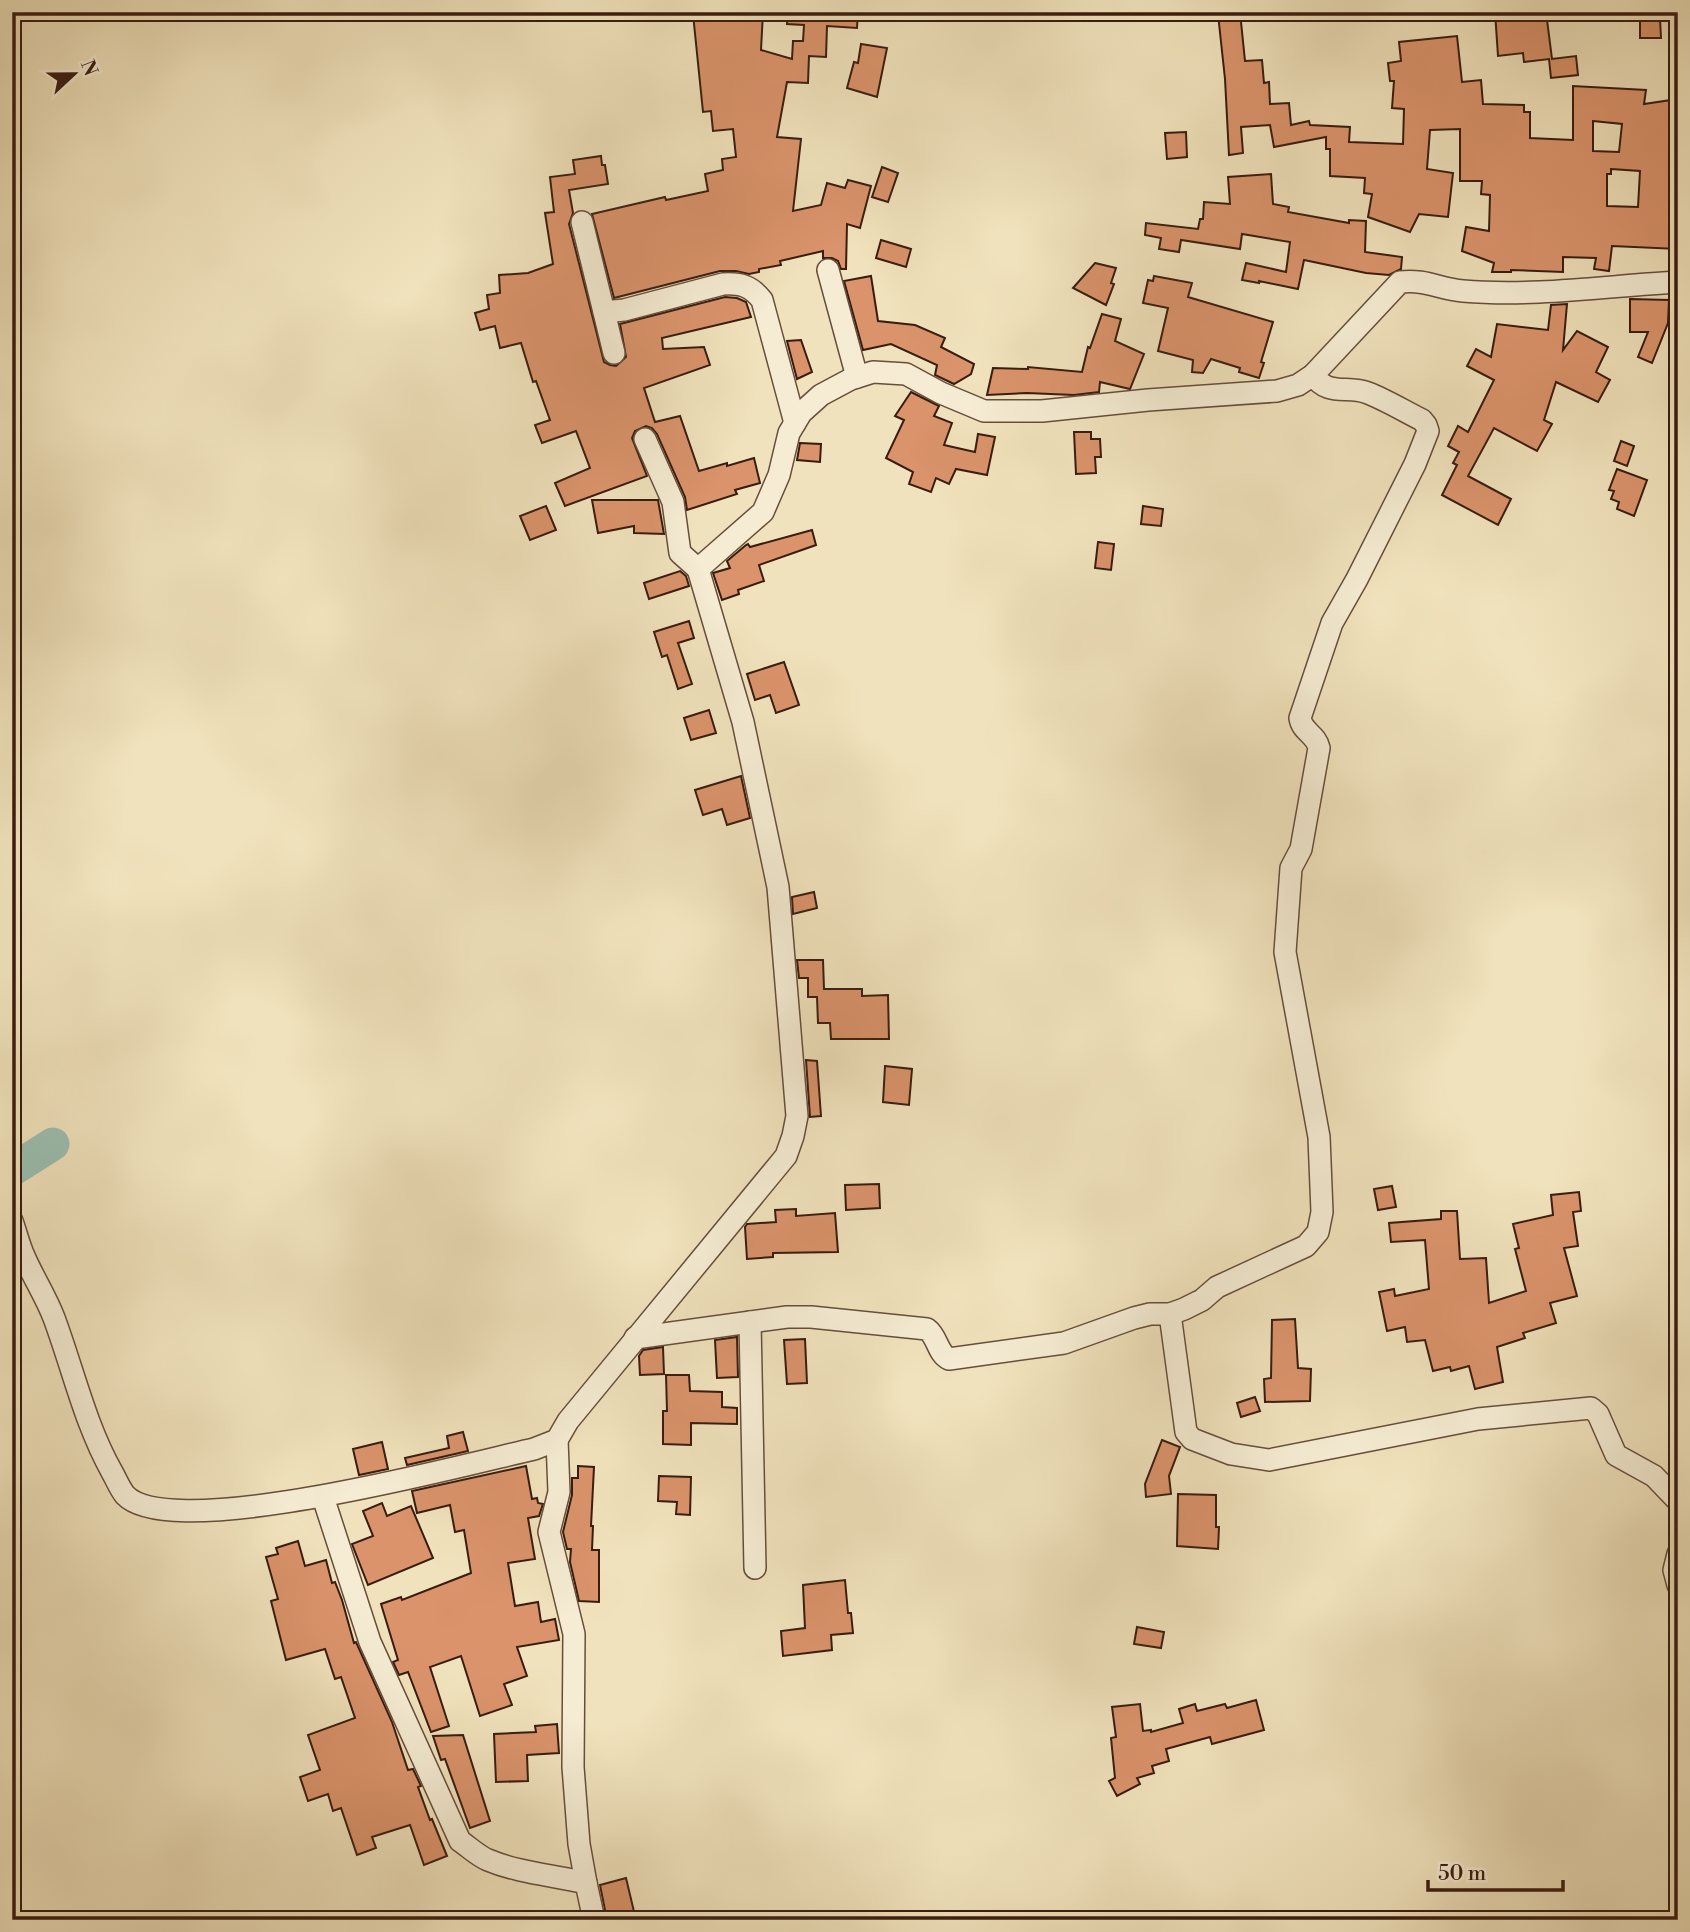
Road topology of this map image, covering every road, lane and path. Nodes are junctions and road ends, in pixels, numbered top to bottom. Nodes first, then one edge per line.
1 (582, 222) dead end
2 (828, 270) dead end
3 (1678, 282) edge
4 (604, 312) junction
5 (614, 353) dead end
6 (1313, 375) junction
7 (857, 377) junction
8 (795, 423) junction
9 (645, 439) dead end
10 (698, 569) junction
11 (12, 1221) edge
12 (1170, 1314) junction
13 (750, 1322) junction
14 (635, 1338) junction
15 (557, 1440) junction
16 (323, 1497) junction
17 (1678, 1501) edge
18 (1678, 1554) edge
19 (755, 1568) dead end
20 (1678, 1585) edge
21 (586, 1883) junction
22 (594, 1920) edge

1 - 4 street
2 - 7 street
3 - 6 street
4 - 5 street
4 - 8 street
6 - 7 street
6 - 12 street
7 - 8 street
8 - 10 street
9 - 10 street
10 - 14 street
11 - 16 street
12 - 13 street
12 - 17 street
13 - 14 street
13 - 19 street
14 - 15 street
15 - 16 street
15 - 21 street
16 - 21 street
18 - 20 street
21 - 22 street

